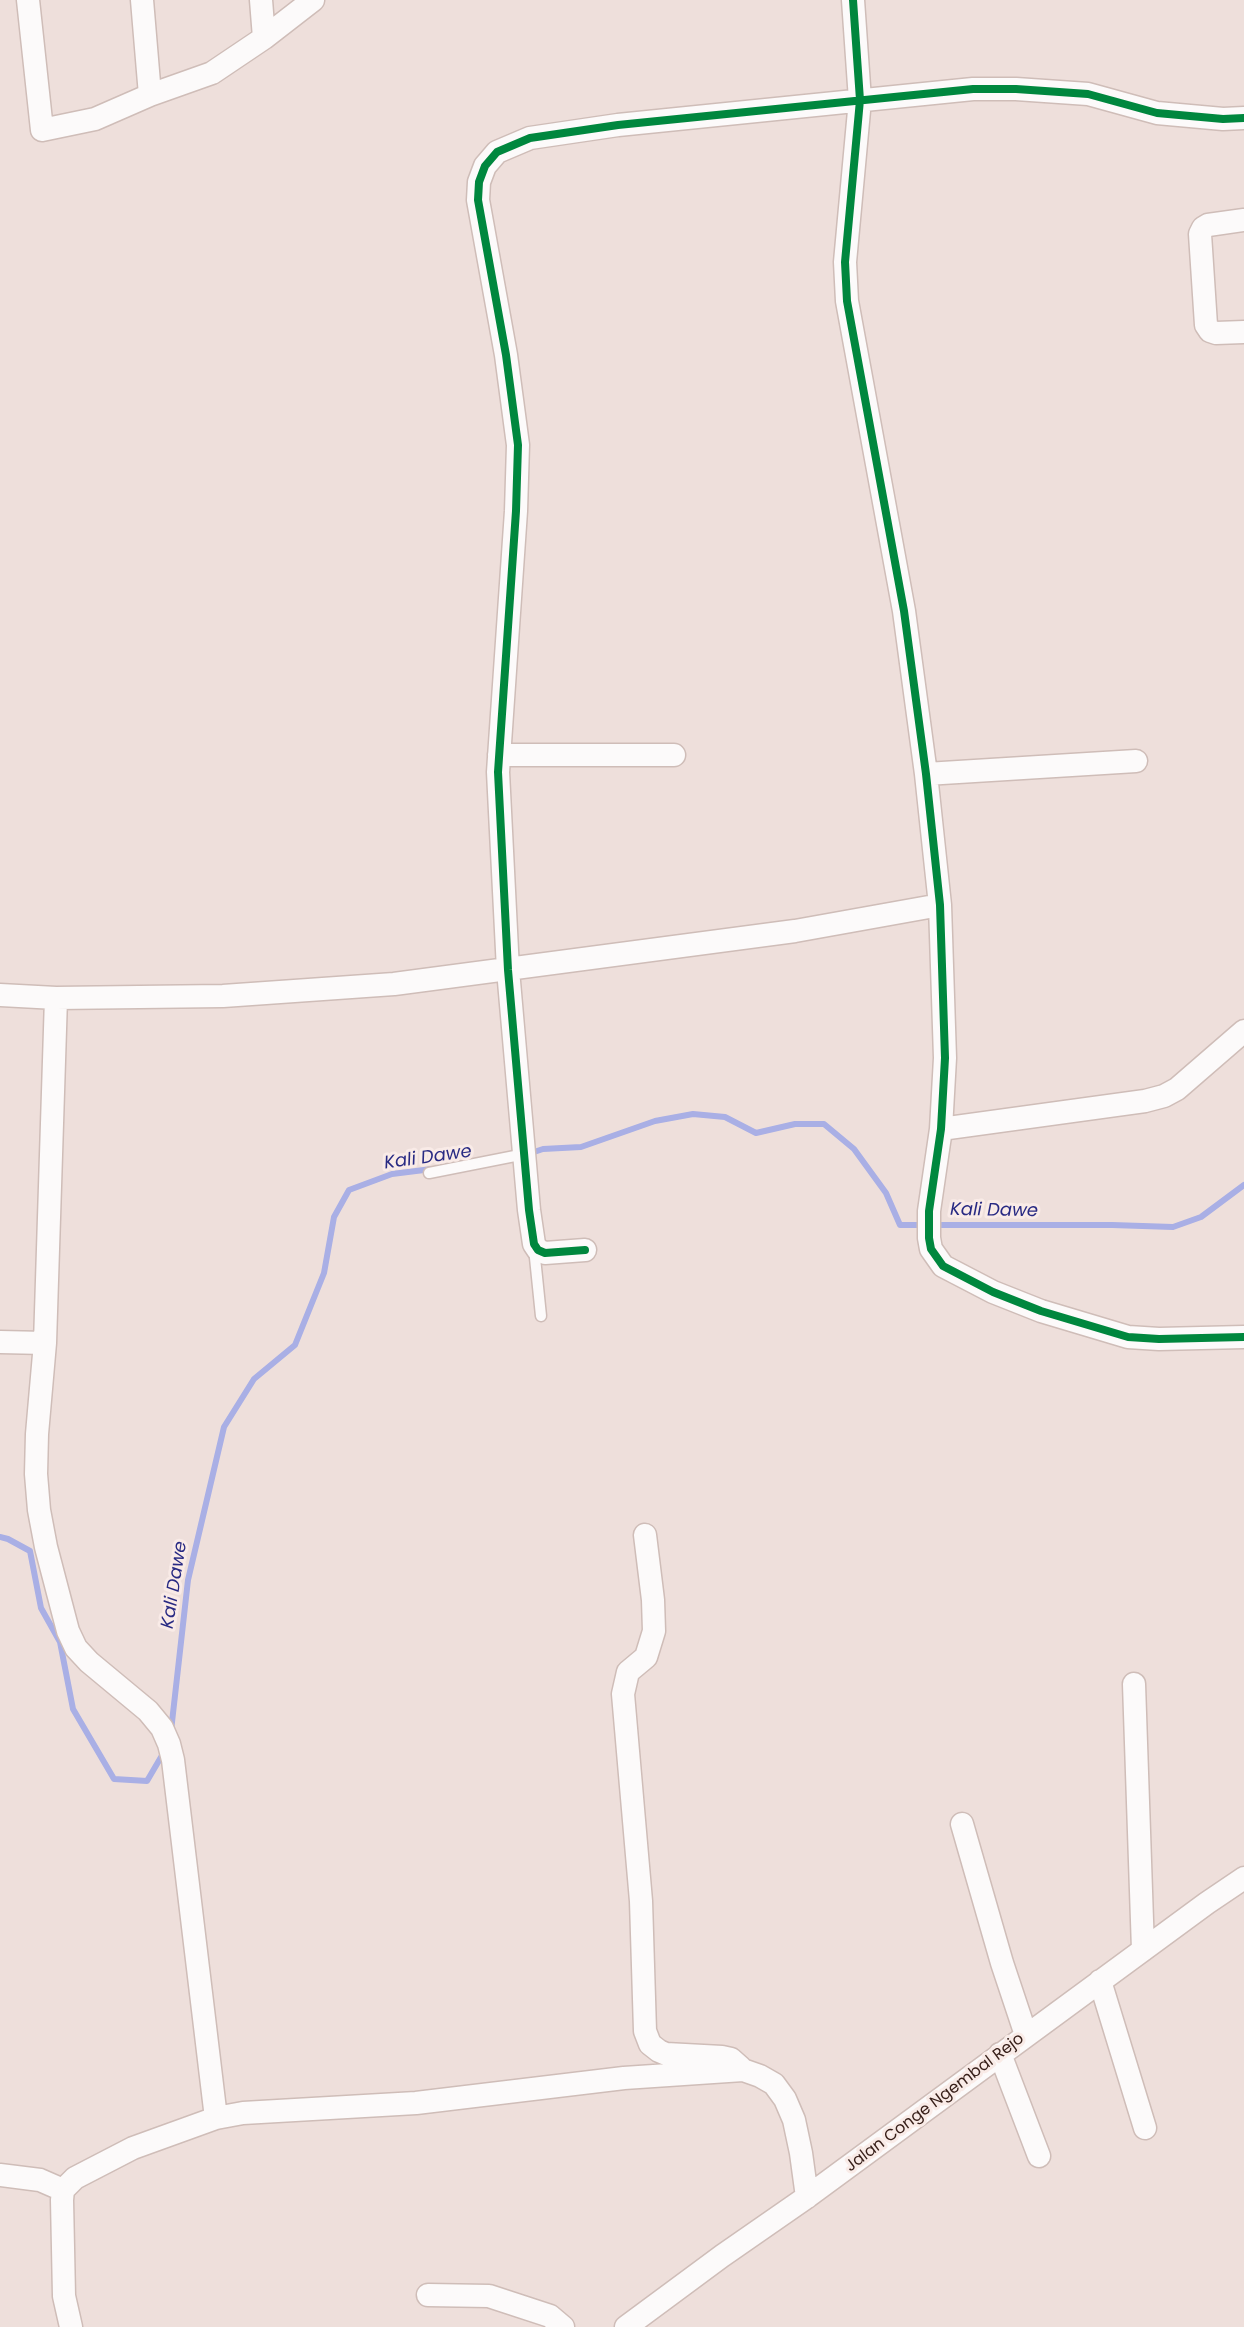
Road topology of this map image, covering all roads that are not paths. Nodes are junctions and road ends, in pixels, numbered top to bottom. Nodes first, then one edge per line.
1 (28, 0) edge
2 (142, 0) edge
3 (261, 0) edge
4 (313, 0) edge
5 (853, 0) edge
6 (264, 38) junction
7 (150, 95) junction
8 (860, 100) junction
9 (1244, 118) edge
10 (1244, 220) edge
11 (1244, 332) edge
12 (499, 755) junction
13 (675, 756) dead end
14 (1136, 761) dead end
15 (926, 774) junction
16 (940, 905) junction
17 (508, 970) junction
18 (0, 995) edge
19 (56, 998) junction
20 (1244, 1031) edge
21 (941, 1129) junction
22 (525, 1154) junction
23 (429, 1173) dead end
24 (534, 1244) junction
25 (585, 1250) dead end
26 (541, 1316) dead end
27 (1244, 1337) edge
28 (0, 1342) edge
29 (45, 1343) junction
30 (645, 1535) dead end
31 (1134, 1684) dead end
32 (962, 1824) dead end
33 (1244, 1878) edge
34 (1143, 1950) junction
35 (1100, 1981) junction
36 (1026, 2035) junction
37 (1000, 2054) junction
38 (743, 2070) junction
39 (216, 2118) junction
40 (1145, 2128) dead end
41 (1039, 2156) dead end
42 (0, 2175) edge
43 (63, 2190) junction
44 (807, 2197) junction
45 (428, 2295) dead end
46 (71, 2327) edge
47 (563, 2327) edge
48 (626, 2327) edge

1 - 7 street
2 - 7 street
3 - 6 street
4 - 6 street
5 - 8 street
6 - 7 street
8 - 9 street
8 - 12 street
8 - 15 street
10 - 11 street
12 - 13 street
12 - 17 street
14 - 15 street
15 - 16 street
16 - 17 street
16 - 21 street
17 - 19 street
17 - 22 street
18 - 19 street
19 - 29 street
20 - 21 street
21 - 27 street
22 - 23 lane
22 - 24 street
24 - 25 street
24 - 26 lane
28 - 29 street
29 - 39 street
30 - 38 street
31 - 34 street
32 - 36 street
33 - 34 street, Jalan Conge Ngembal Rejo
34 - 35 street, Jalan Conge Ngembal Rejo
35 - 36 street, Jalan Conge Ngembal Rejo
35 - 40 street
36 - 37 street, Jalan Conge Ngembal Rejo
37 - 41 street
37 - 44 street, Jalan Conge Ngembal Rejo
38 - 39 street
38 - 44 street
39 - 43 street
42 - 43 street
43 - 46 street
44 - 48 street, Jalan Conge Ngembal Rejo
45 - 47 street

